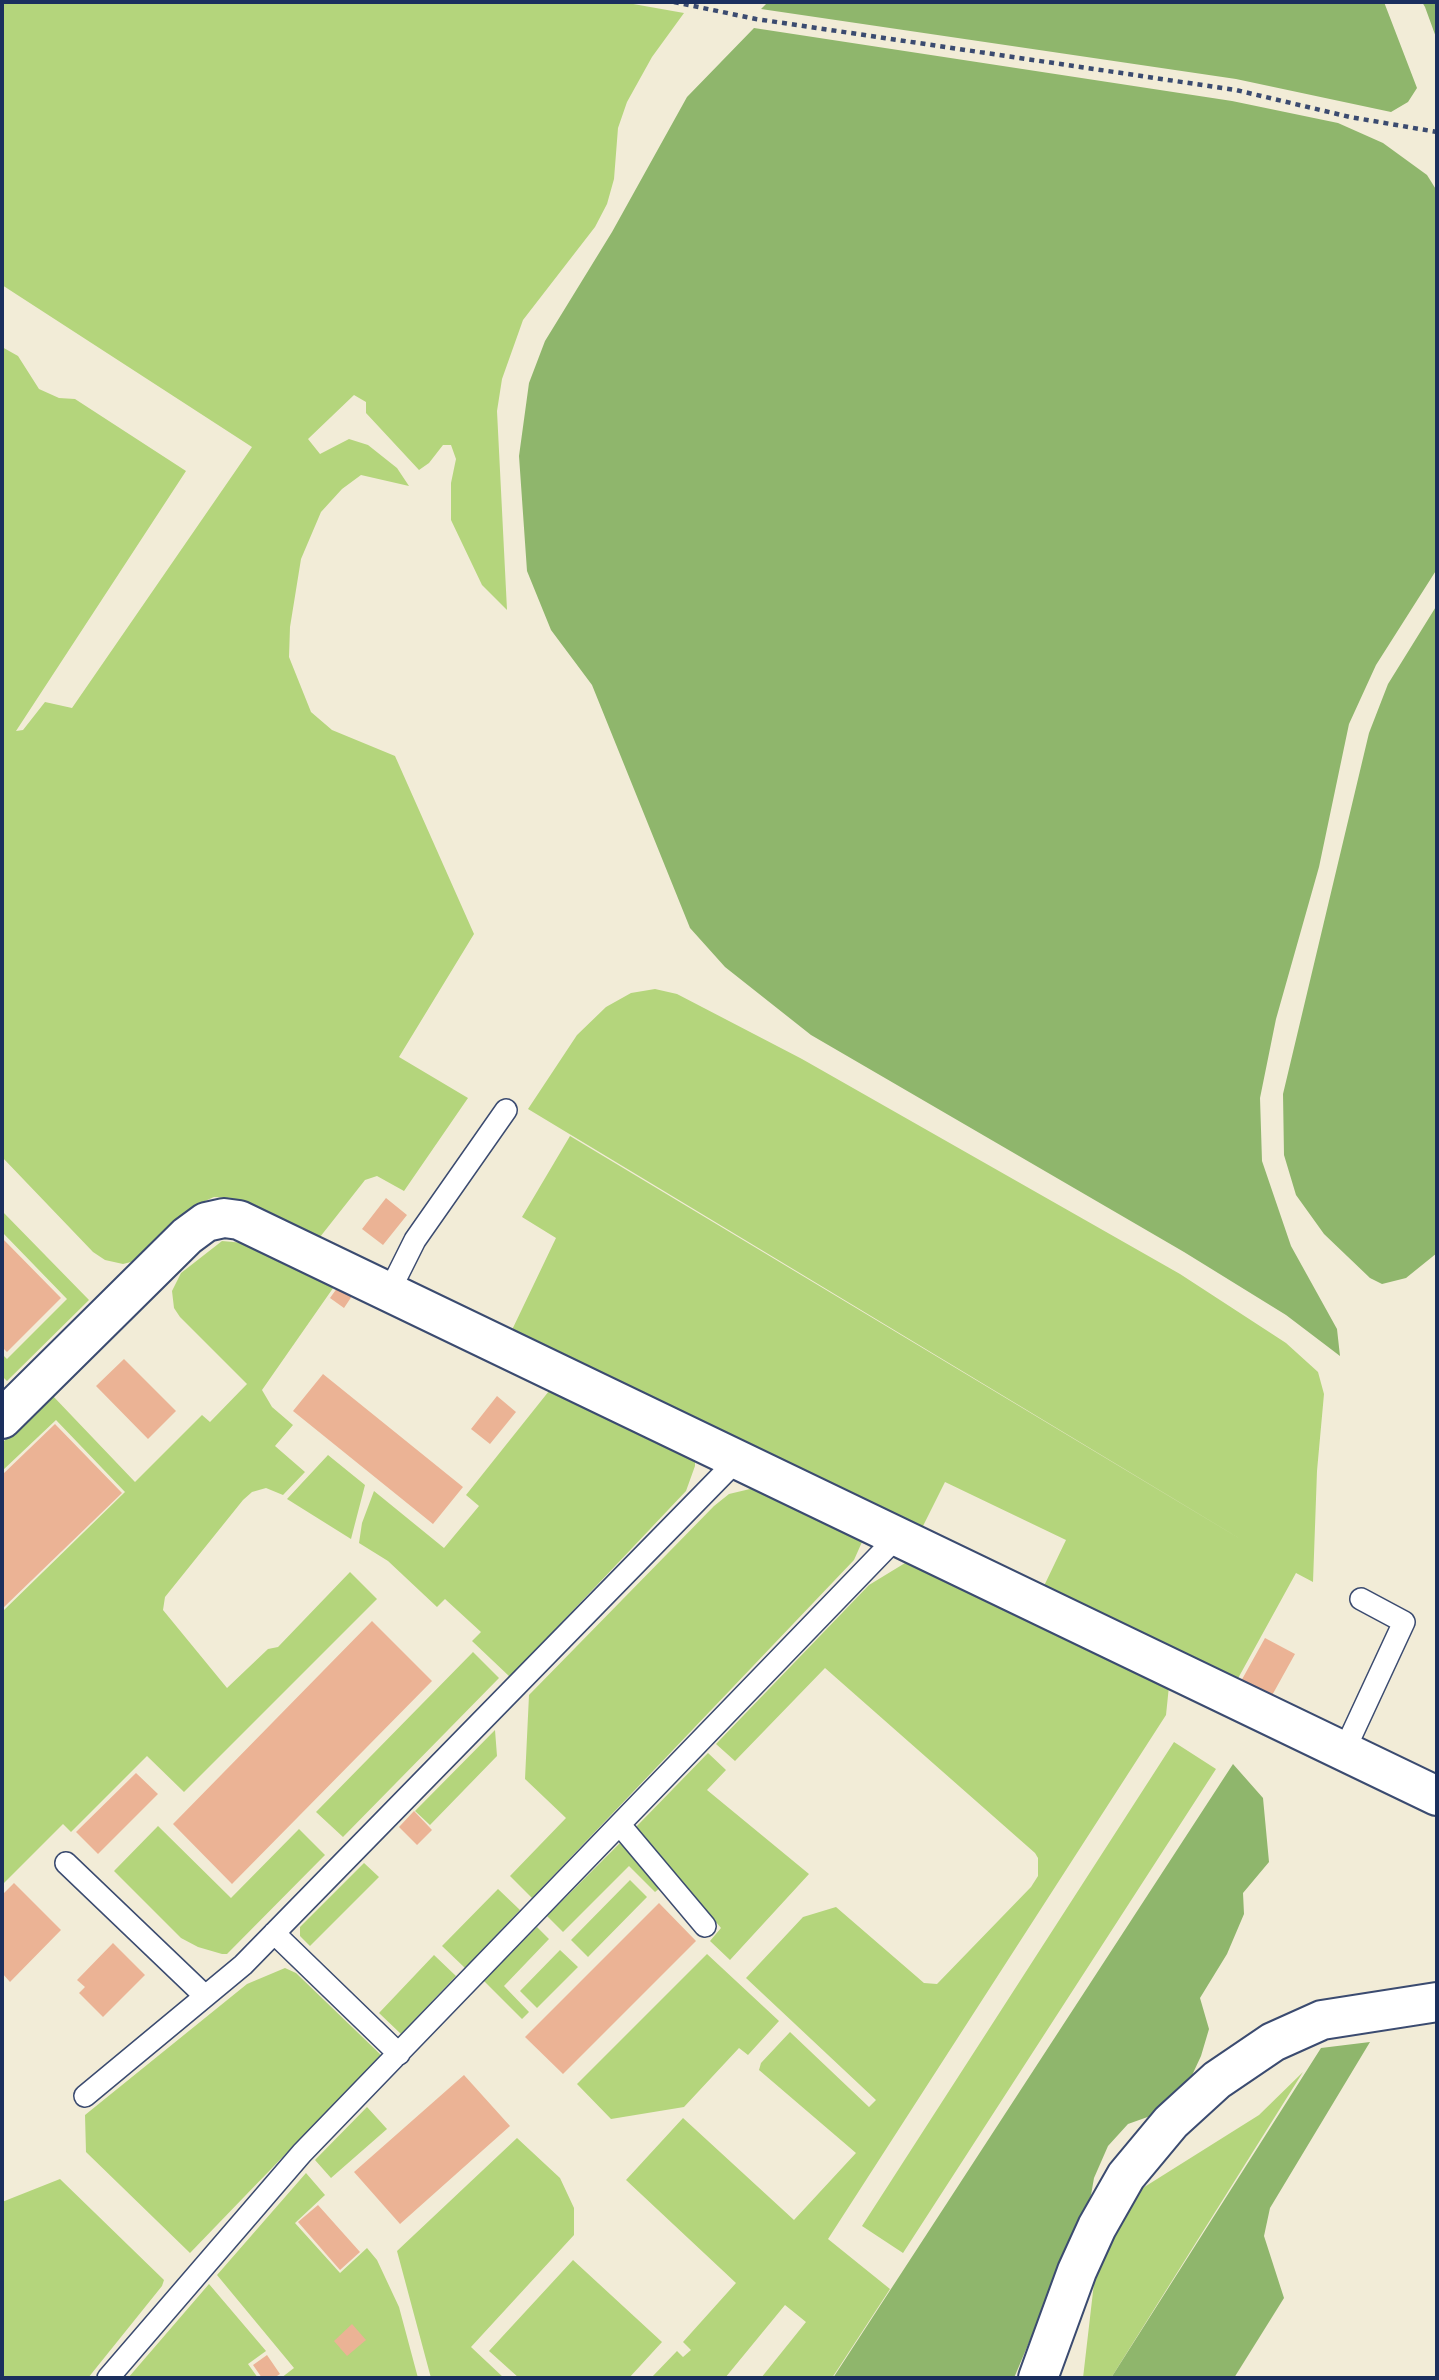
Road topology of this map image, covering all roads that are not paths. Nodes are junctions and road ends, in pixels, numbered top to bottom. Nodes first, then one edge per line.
1 (506, 1110) dead end
2 (390, 1290) junction
3 (2, 1419) edge
4 (739, 1458) junction
5 (899, 1535) junction
6 (1361, 1599) dead end
7 (1345, 1749) junction
8 (1437, 1796) edge
9 (620, 1825) junction
10 (66, 1863) dead end
11 (705, 1926) dead end
12 (274, 1933) junction
13 (205, 1996) junction
14 (1437, 2002) edge
15 (399, 2054) junction
16 (85, 2096) dead end
17 (108, 2378) edge
18 (1038, 2378) edge

1 - 2 lane
2 - 3 street
2 - 4 street
4 - 5 street
4 - 12 lane
5 - 7 street
5 - 9 lane
6 - 7 lane
7 - 8 street
9 - 11 lane
9 - 15 lane
10 - 13 lane
12 - 13 lane
12 - 15 lane
13 - 16 lane
14 - 18 street
15 - 17 lane

